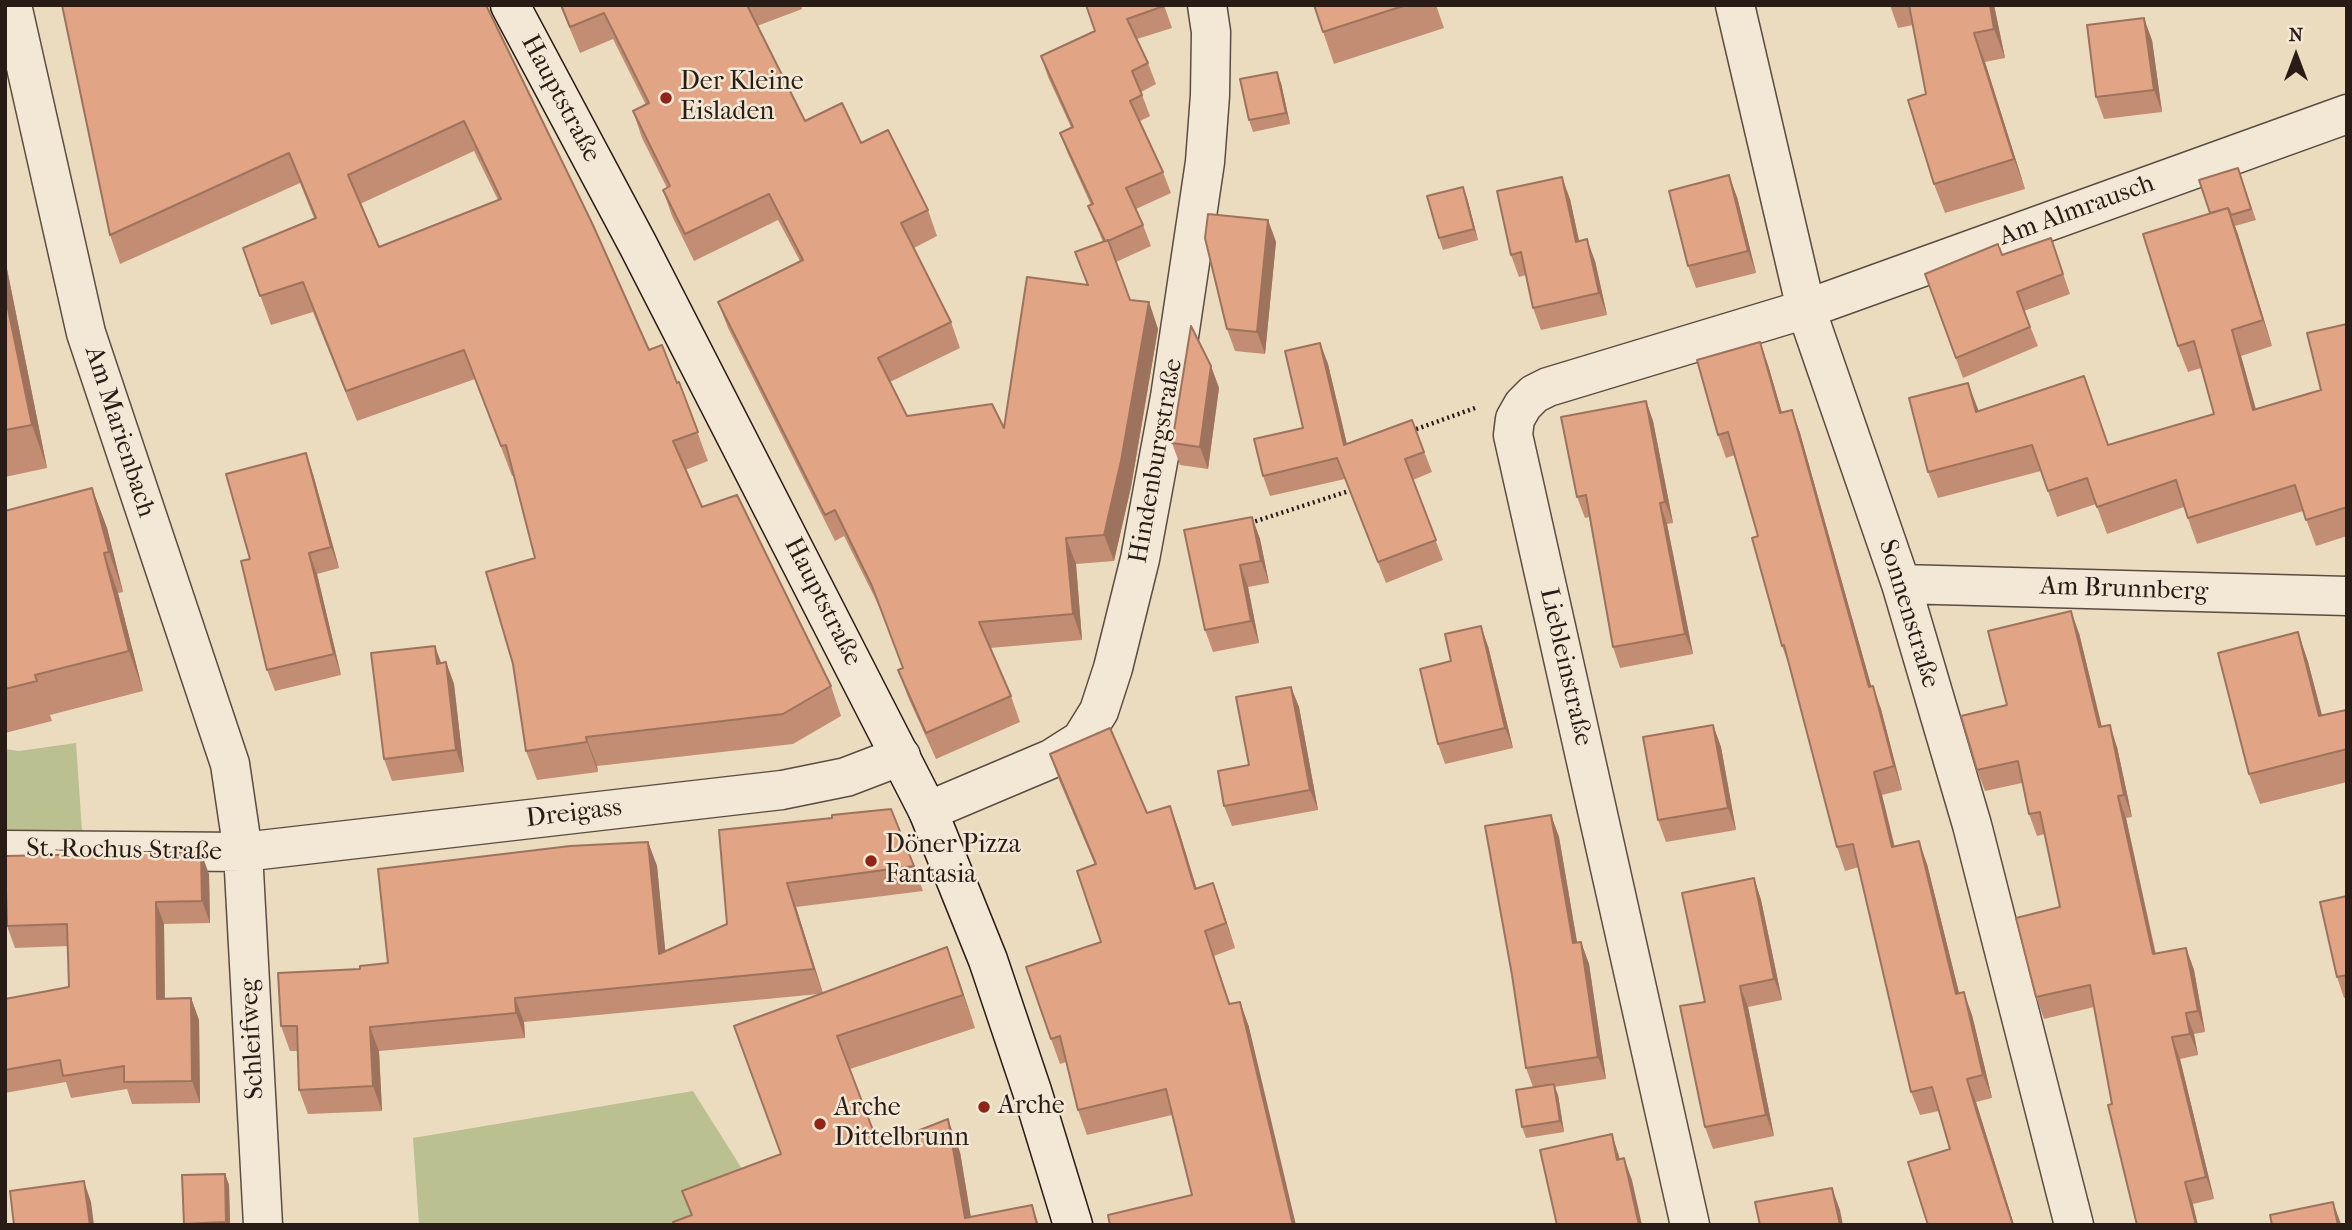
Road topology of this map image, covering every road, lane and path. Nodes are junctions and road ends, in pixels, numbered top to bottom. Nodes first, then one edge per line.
1 (12, 5) edge
2 (510, 5) edge
3 (1207, 5) edge
4 (1735, 5) edge
5 (2347, 114) edge
6 (1806, 309) junction
7 (1484, 405) dead end
8 (1407, 433) edge
9 (1361, 487) edge
10 (1244, 525) edge
11 (1901, 584) junction
12 (2347, 596) edge
13 (901, 755) junction
14 (928, 811) junction
15 (5, 849) edge
16 (243, 852) junction
17 (263, 1225) edge
18 (1073, 1225) edge
19 (1690, 1225) edge
20 (2074, 1225) edge

1 - 16 street, Am Marienbach
2 - 13 street, Hauptstraße
3 - 14 street, Hindenburgstraße
4 - 6 street, Sonnenstraße
5 - 6 street, Am Almrausch
6 - 11 street, Sonnenstraße
6 - 19 street, Liebleinstraße
7 - 8 path
9 - 10 path
11 - 12 street, Am Brunnberg
11 - 20 street, Sonnenstraße
13 - 14 street, Hauptstraße
13 - 16 street, Dreigass
14 - 18 street, Hauptstraße
15 - 16 street, St.-Rochus-Straße
16 - 17 street, Schleifweg

